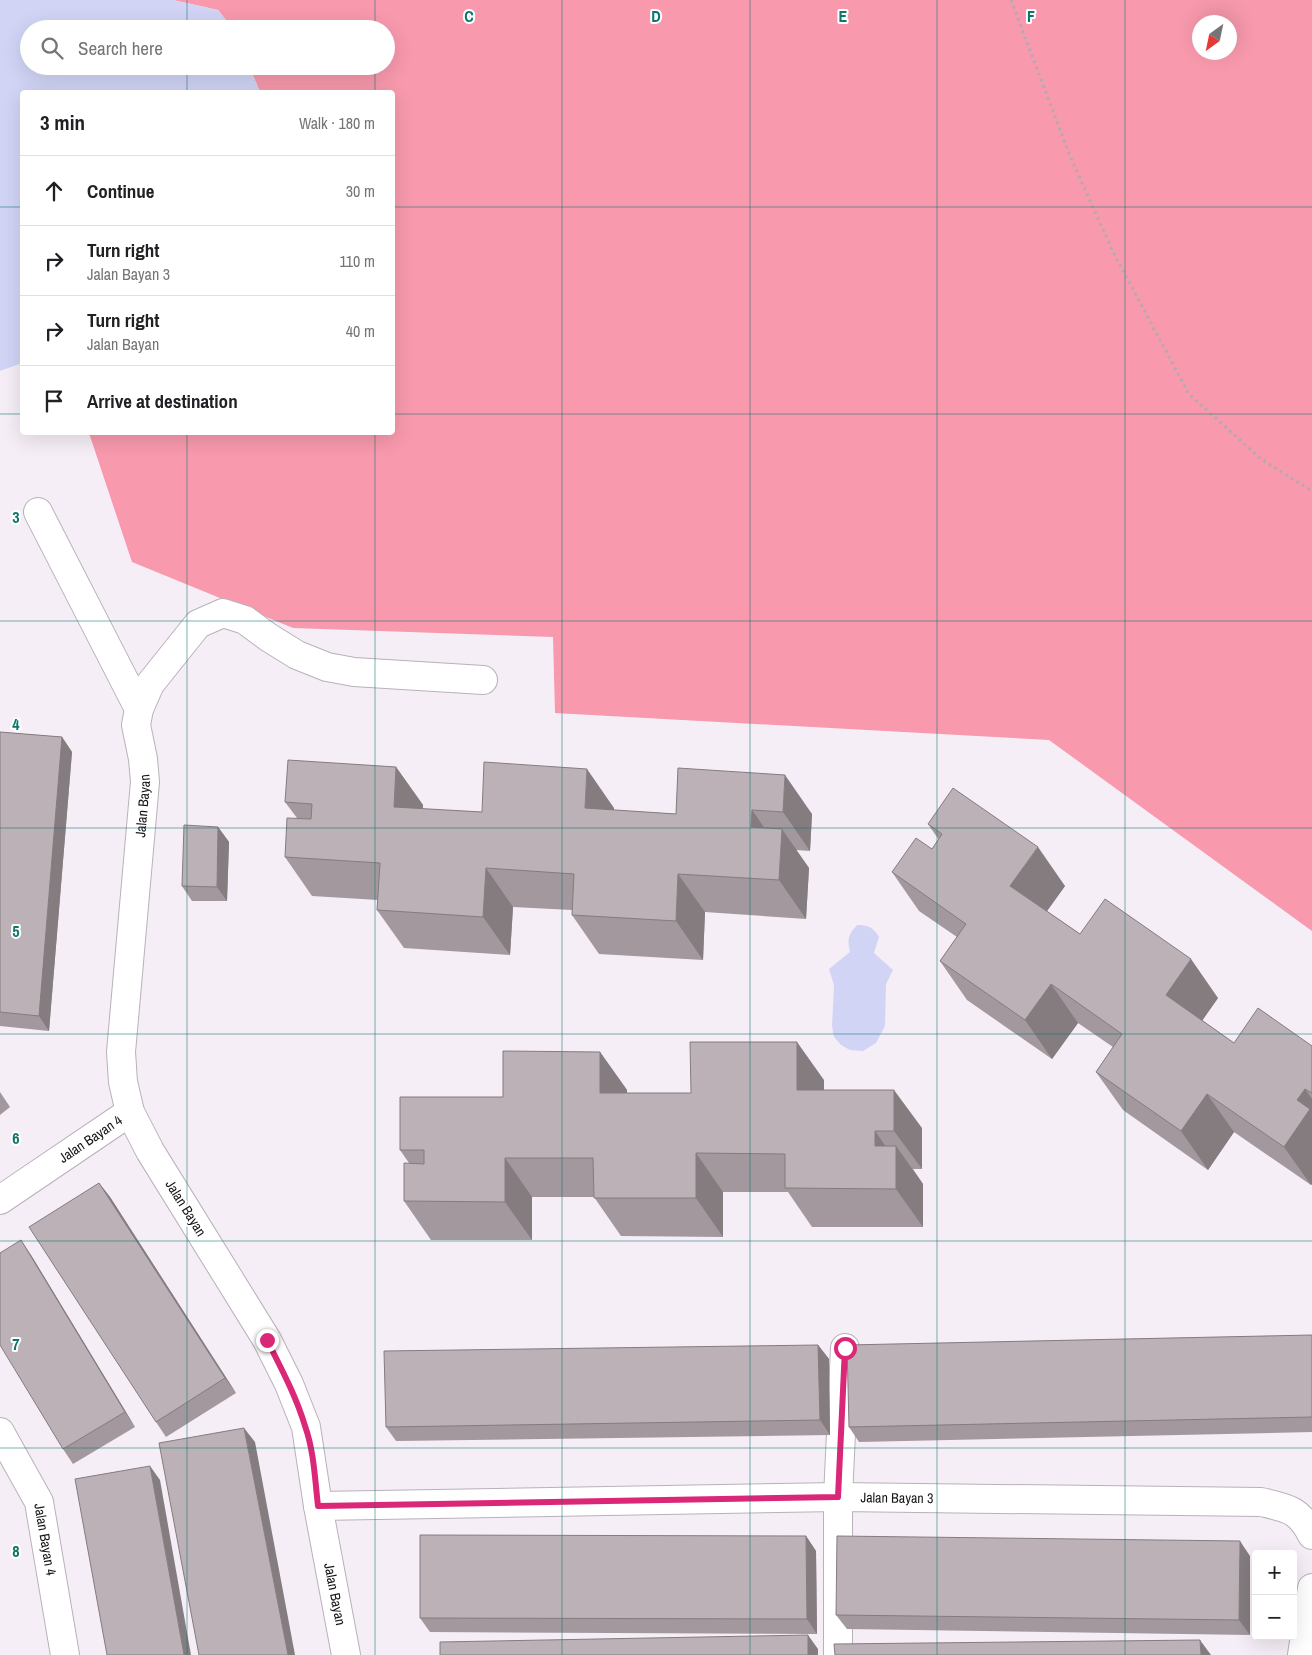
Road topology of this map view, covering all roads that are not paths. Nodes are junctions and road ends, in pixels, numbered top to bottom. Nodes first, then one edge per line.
1 (38, 512) dead end
2 (483, 680) dead end
3 (139, 709) junction
4 (130, 1112) junction
5 (0, 1200) edge
6 (845, 1348) edge
7 (0, 1432) edge
8 (838, 1497) junction
9 (318, 1506) junction
10 (1312, 1534) edge
11 (1312, 1588) edge
12 (1302, 1652) edge
13 (65, 1655) edge
14 (346, 1655) edge
15 (838, 1655) edge

1 - 3 street
2 - 3 street
3 - 4 street, Jalan Bayan
4 - 5 street, Jalan Bayan 4
4 - 9 street, Jalan Bayan
6 - 8 street
7 - 13 street, Jalan Bayan 4
8 - 9 street, Jalan Bayan 3
8 - 10 street, Jalan Bayan 3
8 - 15 street
9 - 14 street, Jalan Bayan
11 - 12 street

